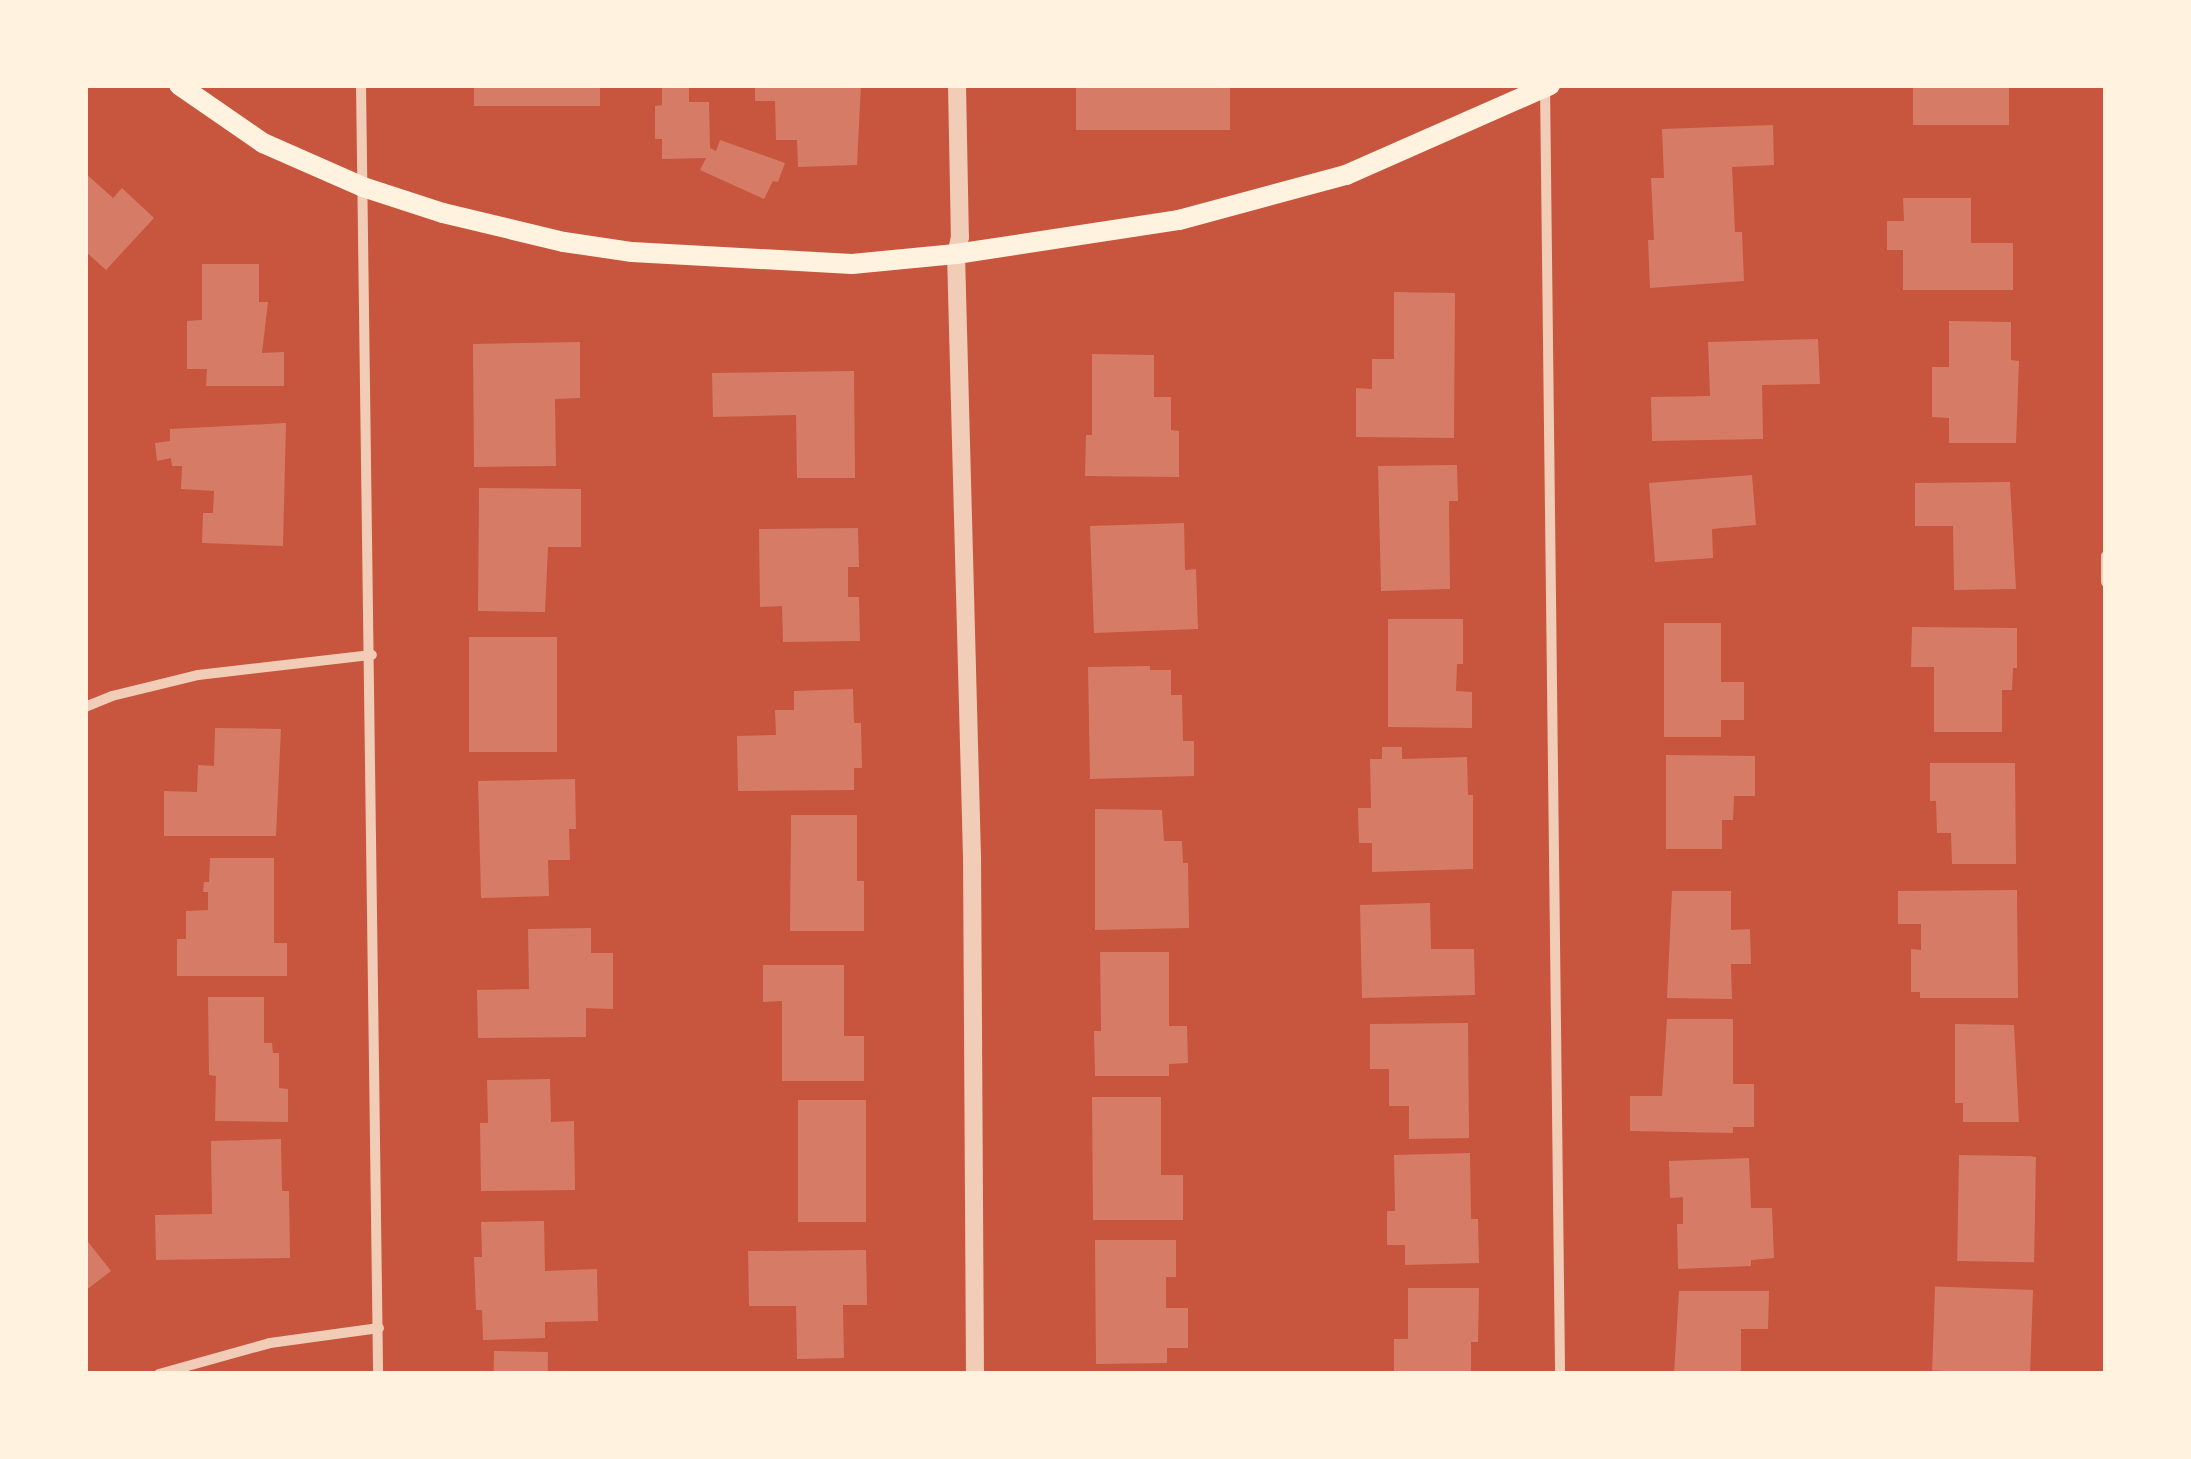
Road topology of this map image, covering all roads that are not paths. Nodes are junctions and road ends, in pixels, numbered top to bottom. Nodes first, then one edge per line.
1 (179, 85) edge
2 (361, 85) edge
3 (957, 85) edge
4 (1547, 86) edge
5 (363, 187) junction
6 (956, 254) junction
7 (2106, 556) edge
8 (2106, 582) edge
9 (372, 656) junction
10 (85, 707) edge
11 (379, 1328) junction
12 (159, 1374) edge
13 (378, 1374) edge
14 (975, 1374) edge
15 (1560, 1374) edge

1 - 5 main road
2 - 5 street
3 - 6 street
4 - 6 main road
4 - 15 street
5 - 6 main road
5 - 9 street
6 - 14 street
7 - 8 street
9 - 10 street
9 - 11 street
11 - 12 street
11 - 13 street

